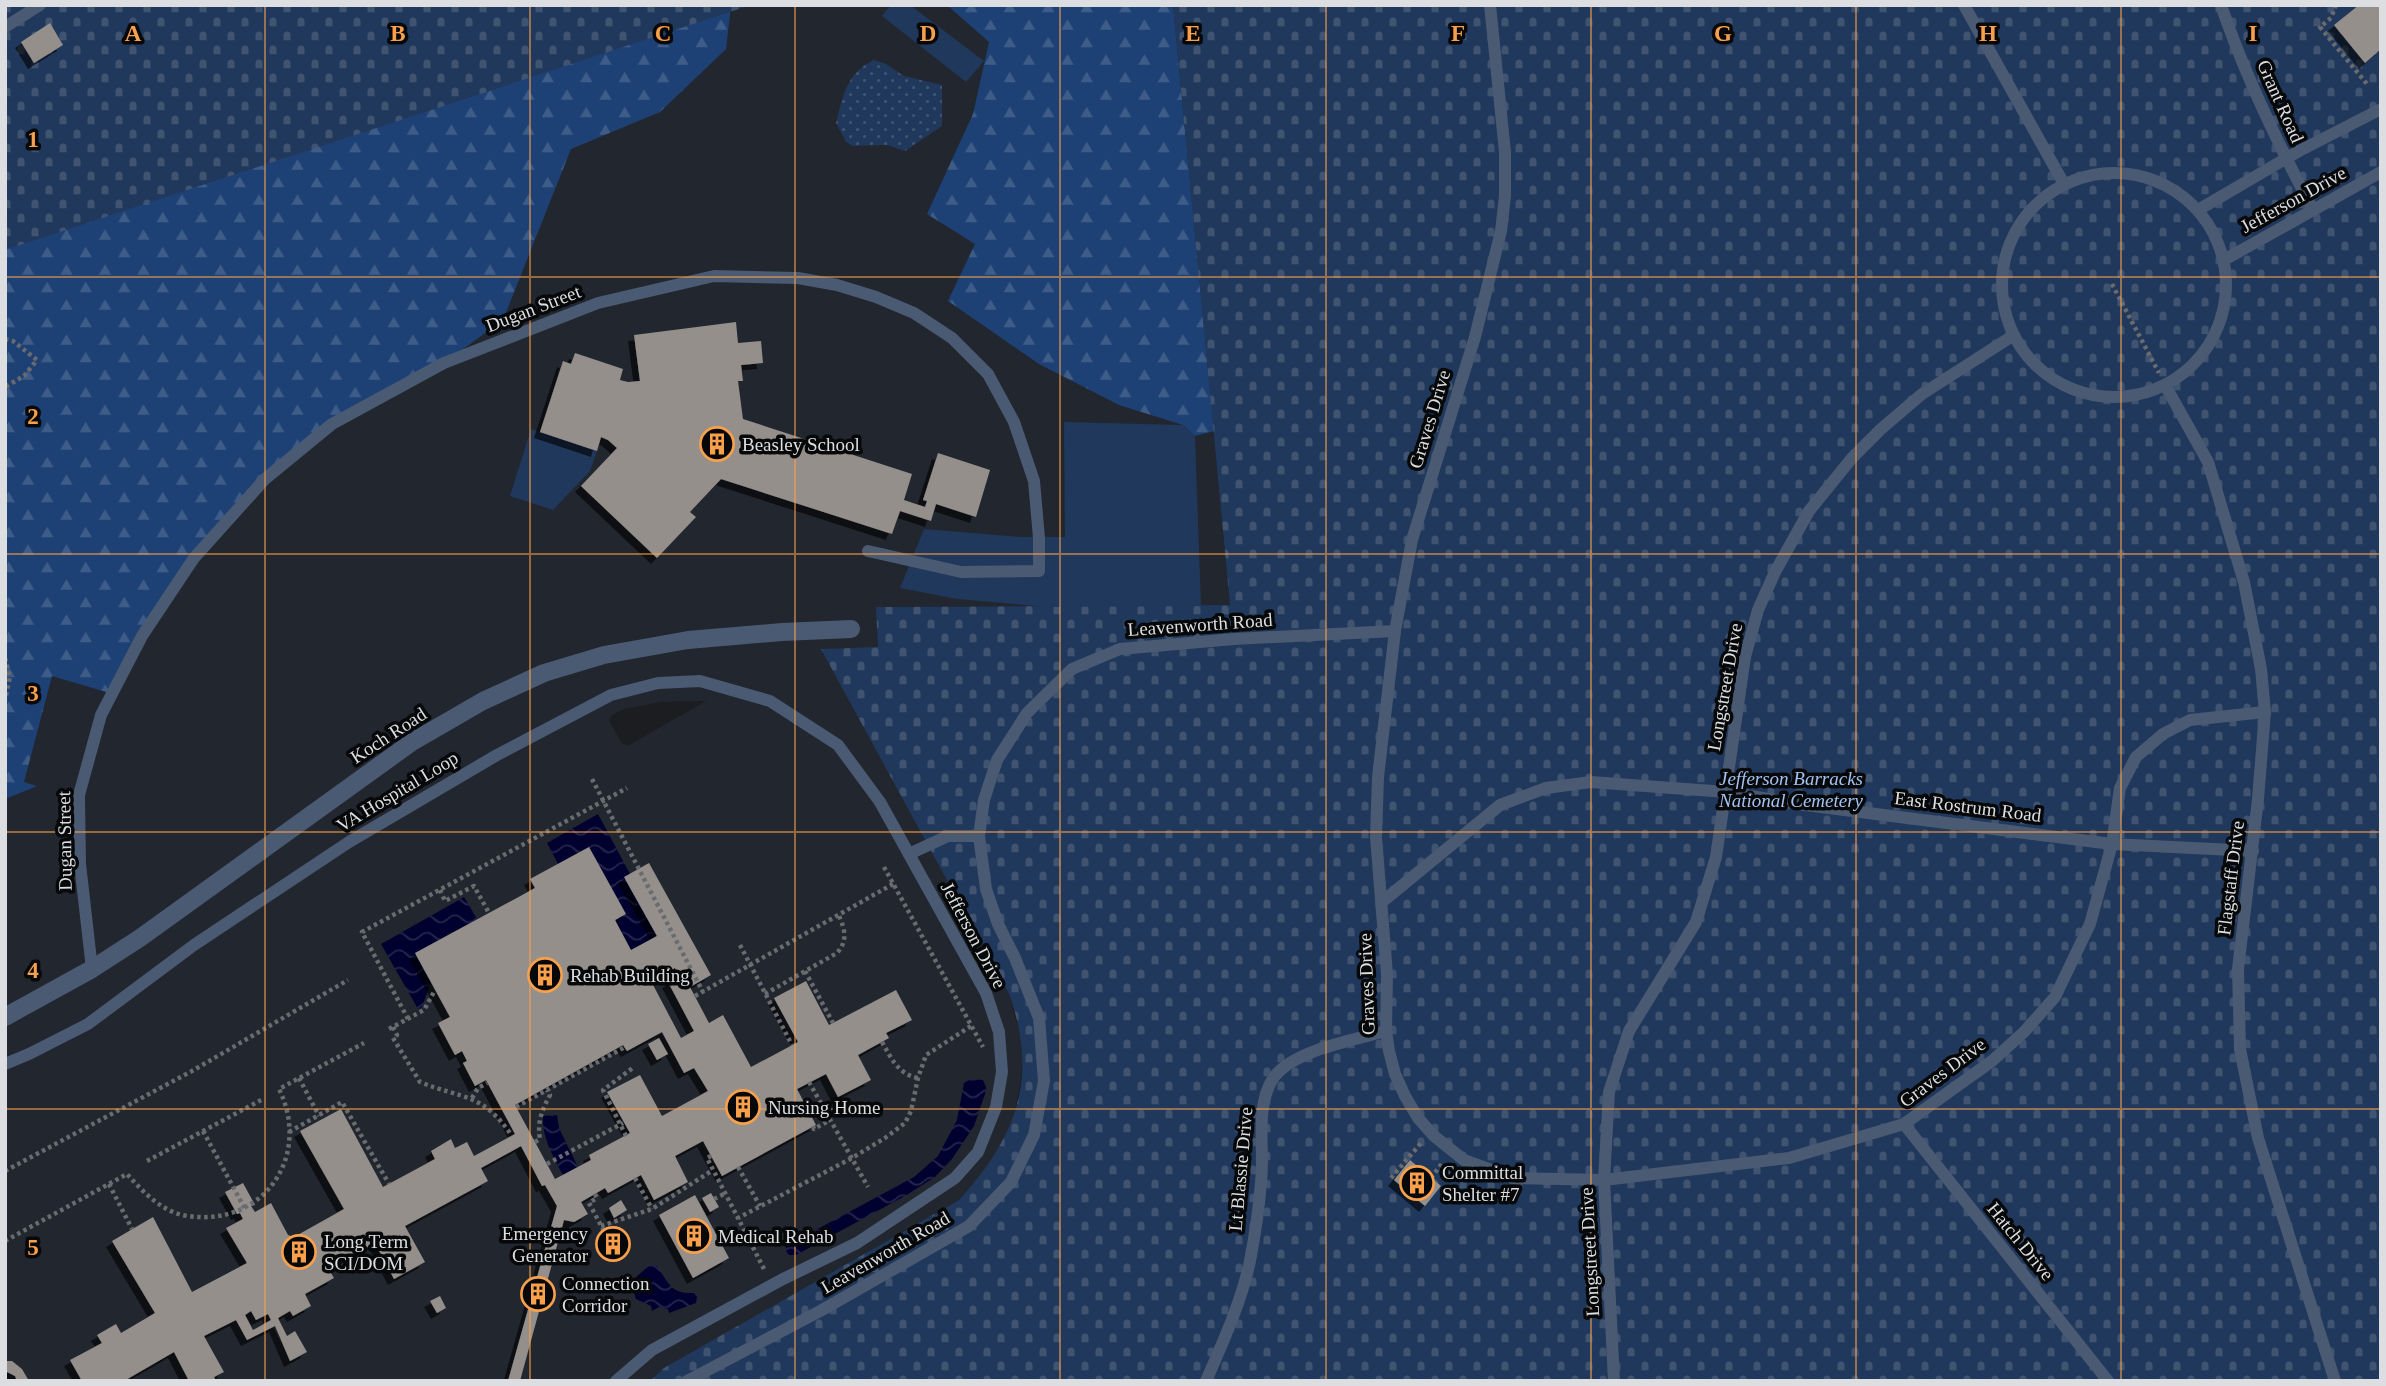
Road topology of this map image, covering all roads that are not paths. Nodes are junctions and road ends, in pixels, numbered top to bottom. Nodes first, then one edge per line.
1 (40, 5) edge
2 (1490, 5) edge
3 (1964, 5) edge
4 (2221, 5) edge
5 (5, 27) edge
6 (2381, 109) edge
7 (2286, 159) junction
8 (2381, 172) edge
9 (2064, 184) junction
10 (2198, 210) junction
11 (2313, 210) junction
12 (2224, 260) junction
13 (2014, 335) junction
14 (2165, 385) junction
15 (868, 551) dead end
16 (851, 629) dead end
17 (1395, 631) junction
18 (2265, 712) junction
19 (838, 745) joint
20 (1726, 792) junction
21 (979, 836) junction
22 (2112, 844) junction
23 (2253, 851) junction
24 (909, 854) junction
25 (1382, 902) junction
26 (92, 969) junction
27 (5, 1017) edge
28 (1386, 1031) junction
29 (5, 1064) edge
30 (1904, 1124) junction
31 (1604, 1180) junction
32 (616, 1381) edge
33 (687, 1381) edge
34 (1206, 1381) edge
35 (1614, 1381) edge
36 (2108, 1381) edge
37 (2335, 1381) edge

1 - 5 lane
2 - 17 lane, Graves Drive
3 - 9 lane
4 - 7 lane, Grant Road
6 - 7 lane, Jefferson Drive
7 - 10 lane, Jefferson Drive
7 - 11 lane, Grant Road
8 - 11 lane, Jefferson Drive
9 - 10 lane
9 - 13 lane
10 - 12 lane
11 - 12 lane, Jefferson Drive
12 - 14 lane
13 - 14 lane
13 - 20 lane, Longstreet Drive
14 - 18 lane, Flagstaff Drive
15 - 26 lane, Dugan Street
16 - 26 street, Koch Road
17 - 21 lane, Leavenworth Road
17 - 25 lane, Graves Drive
18 - 22 lane, Graves Drive
18 - 23 lane, Flagstaff Drive
19 - 24 lane, Jefferson Drive
19 - 29 lane, VA Hospital Loop
20 - 22 lane, East Rostrum Road
20 - 25 lane, East Rostrum Road
20 - 31 lane, Longstreet Drive
21 - 24 lane
21 - 33 lane, Leavenworth Road
22 - 23 lane, East Rostrum Road
22 - 30 lane, Graves Drive
23 - 37 lane, Flagstaff Drive
24 - 32 lane, Jefferson Drive
25 - 28 lane, Graves Drive
26 - 27 street, Koch Road
28 - 31 lane, Graves Drive
28 - 34 lane, Lt Blassie Drive
30 - 31 lane, Graves Drive
30 - 36 lane, Hatch Drive
31 - 35 lane, Longstreet Drive

